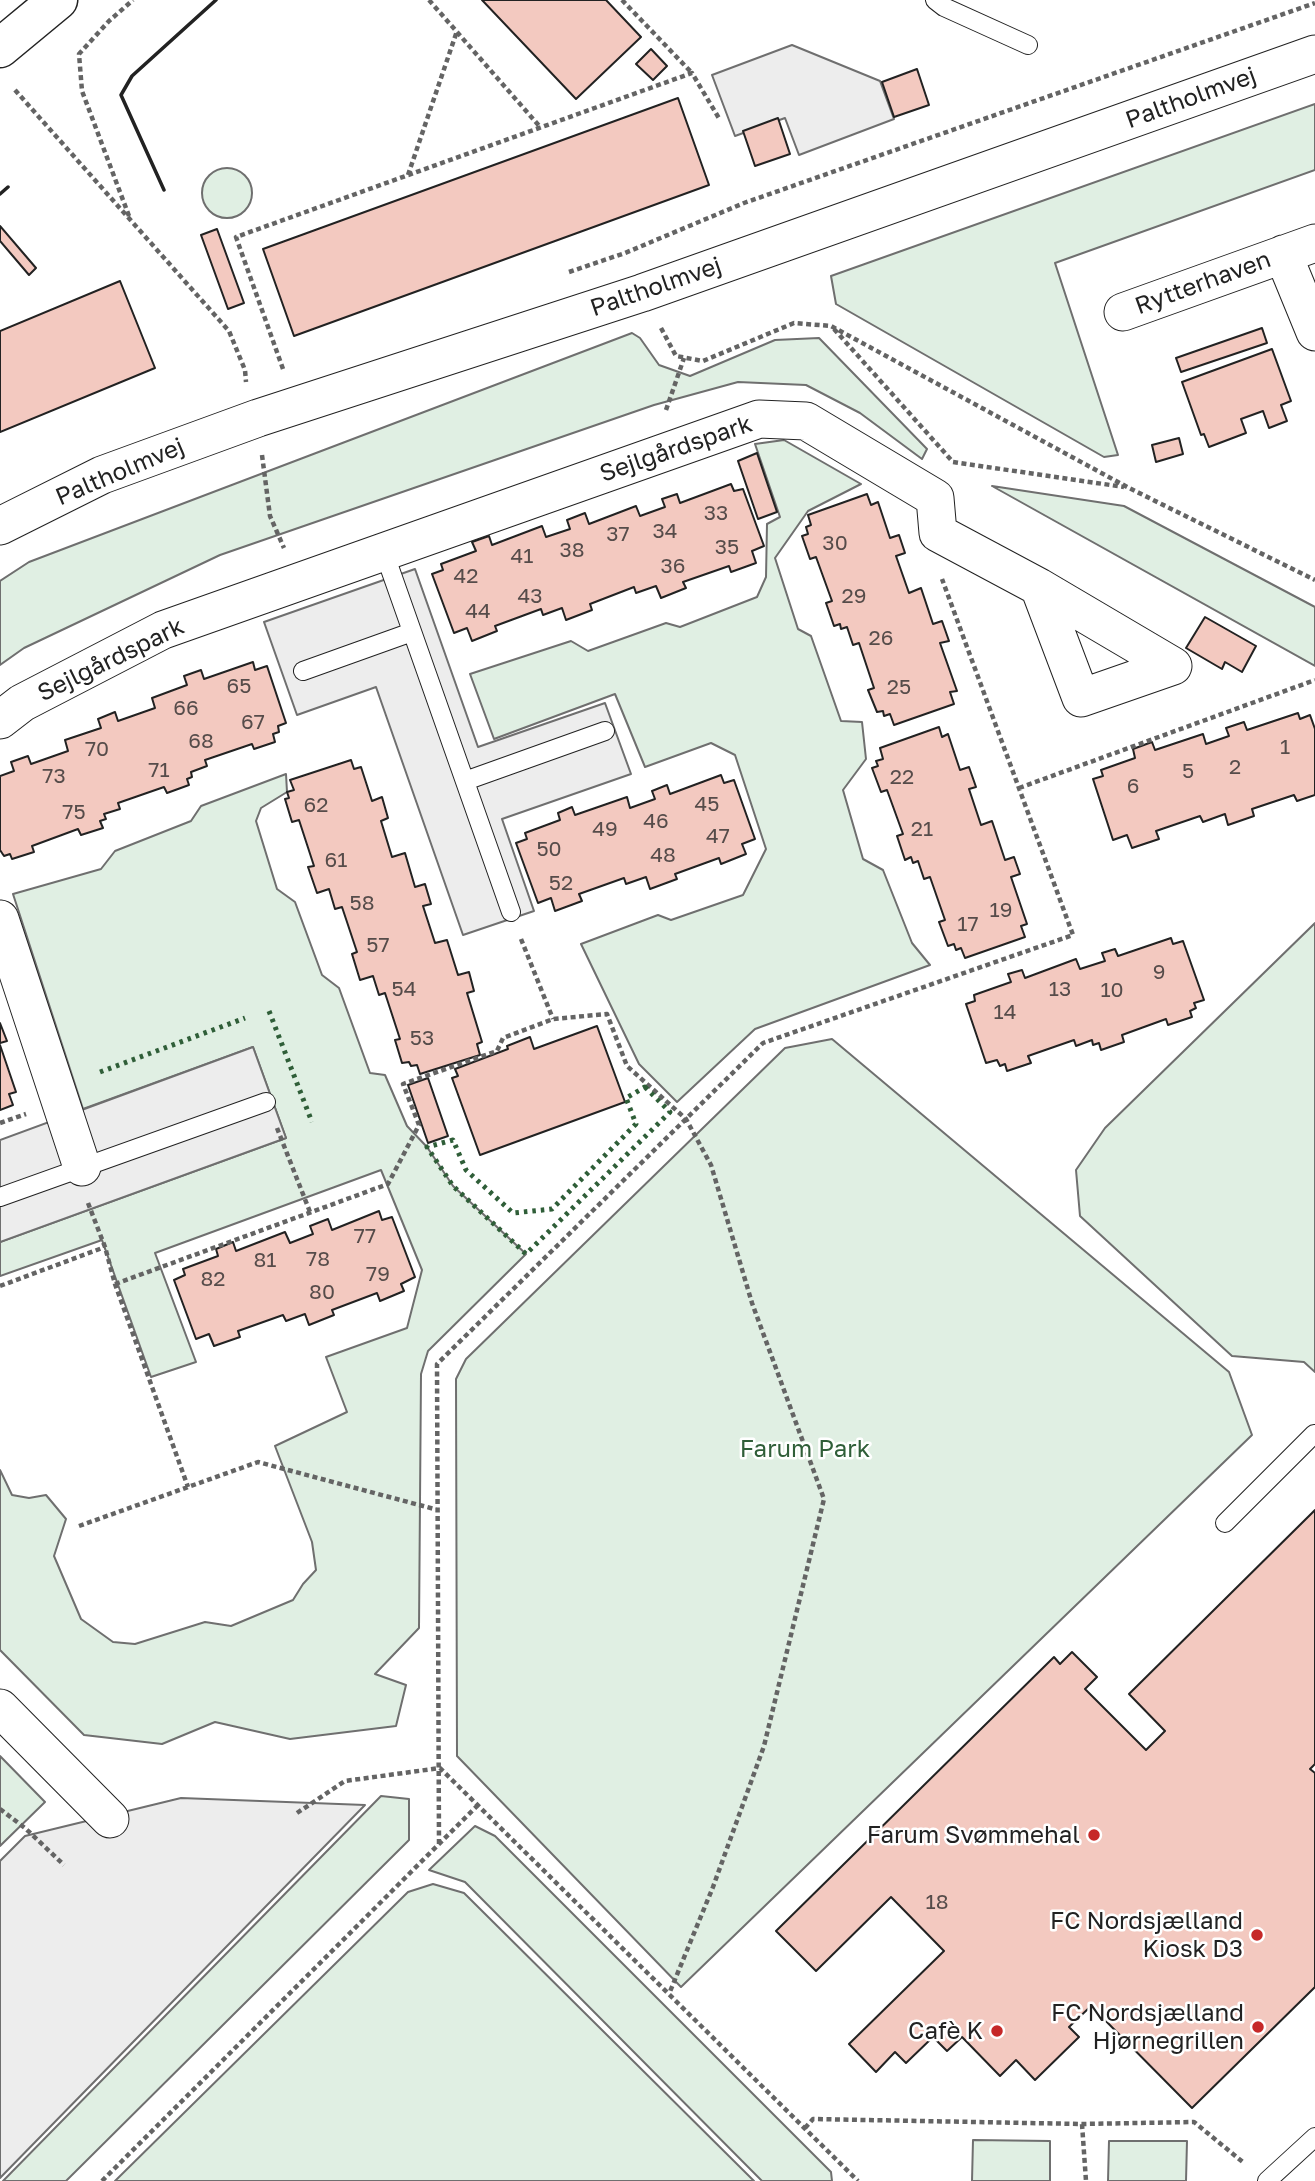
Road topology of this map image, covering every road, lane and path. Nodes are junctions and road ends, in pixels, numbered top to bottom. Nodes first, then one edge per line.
1 (58, 0) edge
2 (133, 0) edge
3 (429, 0) edge
4 (622, 0) edge
5 (935, 0) edge
6 (1315, 3) edge
7 (457, 31) junction
8 (1028, 44) dead end
9 (0, 48) edge
10 (1315, 54) edge
11 (692, 73) junction
12 (15, 90) dead end
13 (720, 120) dead end
14 (541, 128) junction
15 (407, 176) junction
16 (131, 220) junction
17 (1299, 249) edge
18 (642, 293) junction
19 (1123, 312) dead end
20 (831, 326) junction
21 (1315, 332) edge
22 (283, 369) dead end
23 (252, 401) junction
24 (1129, 488) junction
25 (0, 526) edge
26 (938, 533) junction
27 (384, 552) junction
28 (1315, 580) edge
29 (299, 582) junction
30 (1039, 587) dead end
31 (412, 632) junction
32 (303, 671) dead end
33 (1315, 680) edge
34 (0, 720) edge
35 (606, 731) dead end
36 (465, 781) junction
37 (1019, 788) junction
38 (511, 912) joint
39 (0, 919) edge
40 (553, 1020) junction
41 (266, 1102) joint
42 (686, 1119) junction
43 (78, 1169) junction
44 (0, 1197) edge
45 (310, 1212) junction
46 (105, 1247) junction
47 (115, 1284) junction
48 (0, 1286) edge
49 (1315, 1436) edge
50 (188, 1487) junction
51 (438, 1510) junction
52 (1225, 1523) dead end
53 (79, 1526) dead end
54 (0, 1708) edge
55 (440, 1768) junction
56 (478, 1805) junction
57 (0, 1809) edge
58 (298, 1813) dead end
59 (110, 1819) dead end
60 (439, 1844) junction
61 (64, 1865) dead end
62 (669, 1994) junction
63 (1082, 2124) junction
64 (805, 2128) junction
65 (1315, 2137) edge
66 (1246, 2164) dead end
67 (102, 2181) edge
68 (858, 2181) edge
69 (1086, 2181) edge
70 (1268, 2181) edge

1 - 9 main road
2 - 16 path
3 - 7 path
4 - 11 path
5 - 8 lane
6 - 18 path
7 - 14 path
7 - 15 path
10 - 18 street, Paltholmvej
11 - 13 path
11 - 14 path
12 - 16 path
14 - 15 path
15 - 22 path
16 - 23 path
17 - 19 street, Rytterhaven
17 - 21 street, Rytterhaven
18 - 20 path
18 - 23 street, Paltholmvej
20 - 24 path
20 - 24 path
23 - 25 street, Paltholmvej
23 - 29 path
24 - 28 path
26 - 27 street, Sejlgårdspark
26 - 30 street
26 - 37 path
27 - 29 street, Sejlgårdspark
27 - 31 lane
29 - 34 street, Sejlgårdspark
31 - 32 lane
31 - 36 lane
33 - 37 path
35 - 36 lane
36 - 38 lane
37 - 42 path
38 - 40 path
39 - 43 street
40 - 42 path
40 - 45 path
41 - 43 lane
41 - 45 path
42 - 51 path
42 - 62 path
43 - 44 lane
43 - 46 path
45 - 47 path
46 - 47 path
46 - 48 path
47 - 50 path
49 - 52 lane
50 - 51 path
50 - 53 path
51 - 55 path
54 - 59 street
55 - 56 path
55 - 58 path
55 - 60 path
56 - 60 path
56 - 62 path
57 - 61 path
60 - 67 path
62 - 64 path
63 - 64 path
63 - 66 path
63 - 69 path
64 - 68 path
65 - 70 lane

